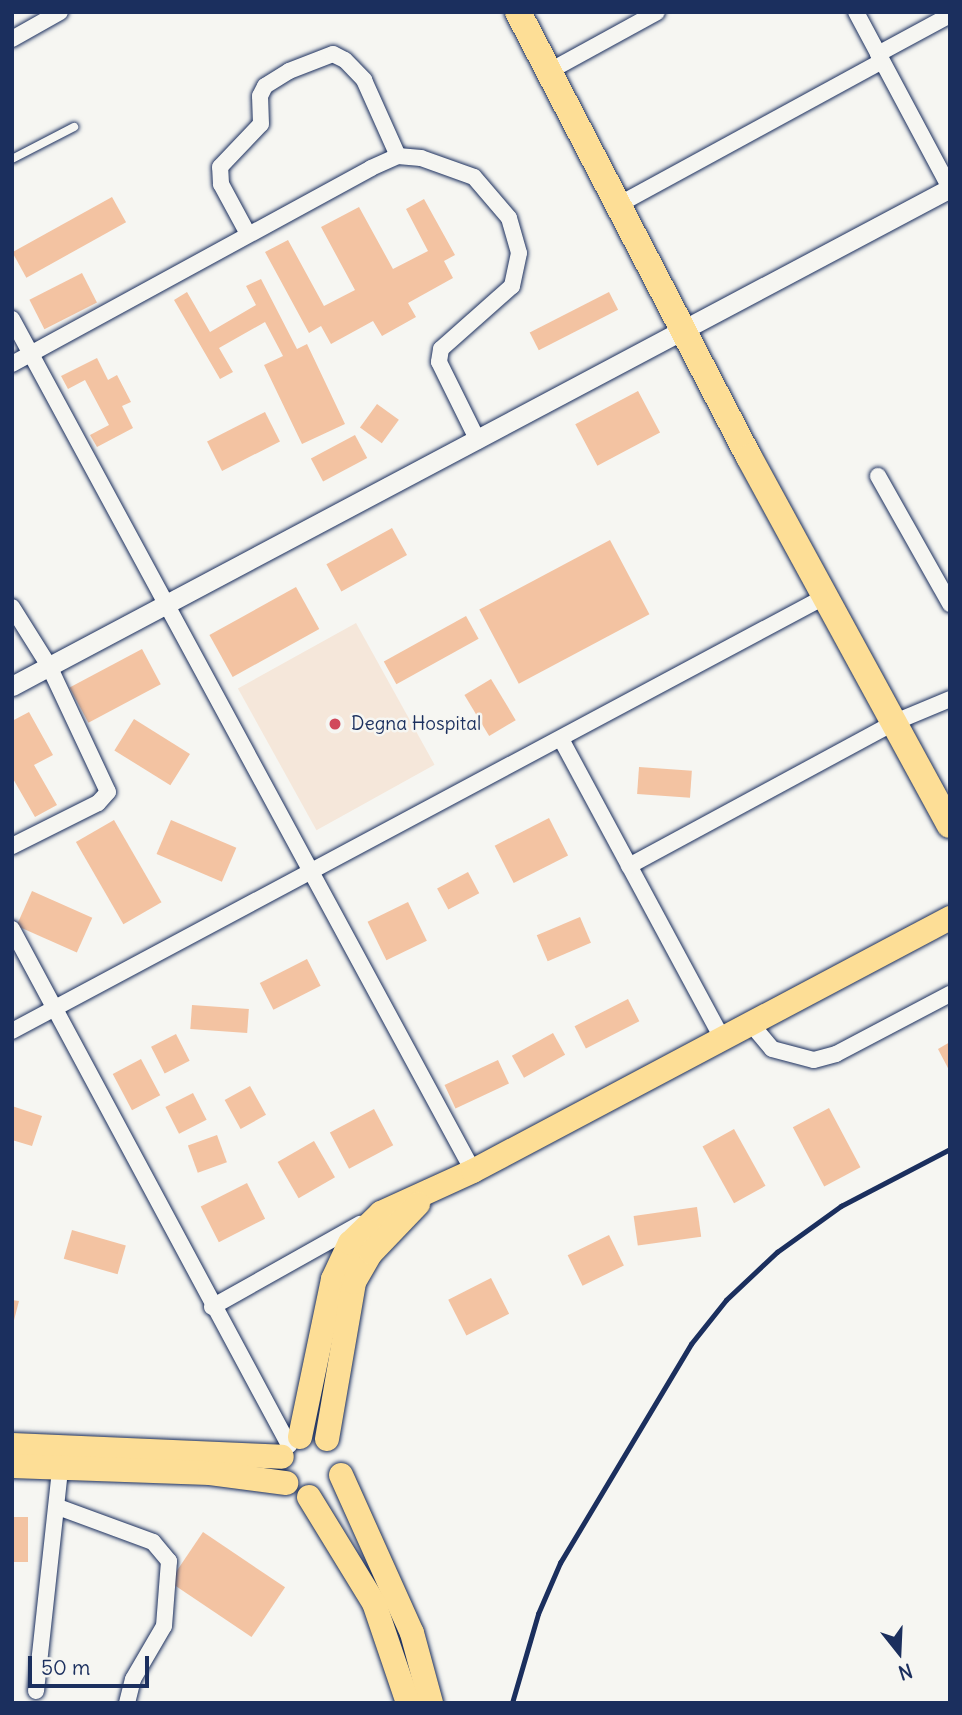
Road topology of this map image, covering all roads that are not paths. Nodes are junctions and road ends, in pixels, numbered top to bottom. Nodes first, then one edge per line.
1 (60, 12) edge
2 (518, 12) edge
3 (657, 12) edge
4 (856, 12) edge
5 (950, 15) edge
6 (12, 38) edge
7 (880, 57) junction
8 (548, 72) junction
9 (74, 127) dead end
10 (398, 156) junction
11 (12, 159) edge
12 (950, 188) edge
13 (620, 204) junction
14 (248, 234) junction
15 (12, 319) edge
16 (686, 331) junction
17 (30, 354) junction
18 (12, 364) edge
19 (478, 441) junction
20 (878, 475) dead end
21 (826, 596) junction
22 (950, 604) edge
23 (164, 606) junction
24 (12, 607) edge
25 (49, 666) junction
26 (12, 686) edge
27 (950, 699) edge
28 (895, 722) junction
29 (561, 739) junction
30 (950, 825) edge
31 (12, 846) edge
32 (629, 866) junction
33 (308, 870) junction
34 (950, 918) edge
35 (12, 929) edge
36 (950, 994) edge
37 (54, 1009) junction
38 (752, 1024) junction
39 (12, 1031) edge
40 (723, 1040) junction
41 (473, 1171) junction
42 (428, 1194) junction
43 (381, 1213) junction
44 (343, 1281) junction
45 (212, 1307) junction
46 (327, 1439) junction
47 (12, 1445) edge
48 (290, 1446) junction
49 (61, 1459) junction
50 (12, 1466) edge
51 (341, 1475) junction
52 (286, 1483) junction
53 (309, 1497) junction
54 (58, 1507) junction
55 (36, 1690) dead end
56 (127, 1703) edge
57 (408, 1703) edge
58 (431, 1703) edge

1 - 6 street
2 - 8 highway
3 - 8 street
4 - 7 street
5 - 7 street
7 - 12 street
7 - 13 street
8 - 13 highway
9 - 11 lane
10 - 14 street
10 - 14 street
10 - 19 street
12 - 16 street
13 - 16 highway
14 - 17 street
15 - 17 street
16 - 19 street
16 - 21 highway
17 - 18 street
17 - 23 street
19 - 23 street
20 - 22 street
21 - 28 highway
21 - 29 street
23 - 25 street
23 - 33 street
24 - 25 street
25 - 26 street
25 - 31 street
27 - 28 street
28 - 30 highway
28 - 32 street
29 - 32 street
29 - 33 street
32 - 40 street
33 - 37 street
33 - 41 street
34 - 38 main road
35 - 37 street
36 - 38 street
37 - 39 street
37 - 45 street
38 - 40 main road
40 - 41 main road
41 - 42 main road
42 - 43 main road
42 - 44 main road
43 - 44 main road
43 - 45 street
44 - 46 main road
44 - 48 main road
45 - 48 street
46 - 48 main road
46 - 51 main road
47 - 49 main road
48 - 49 main road
48 - 52 main road
49 - 50 main road
49 - 52 main road
49 - 54 street
51 - 53 main road
51 - 58 main road
52 - 53 main road
53 - 57 main road
54 - 55 street
54 - 56 street

